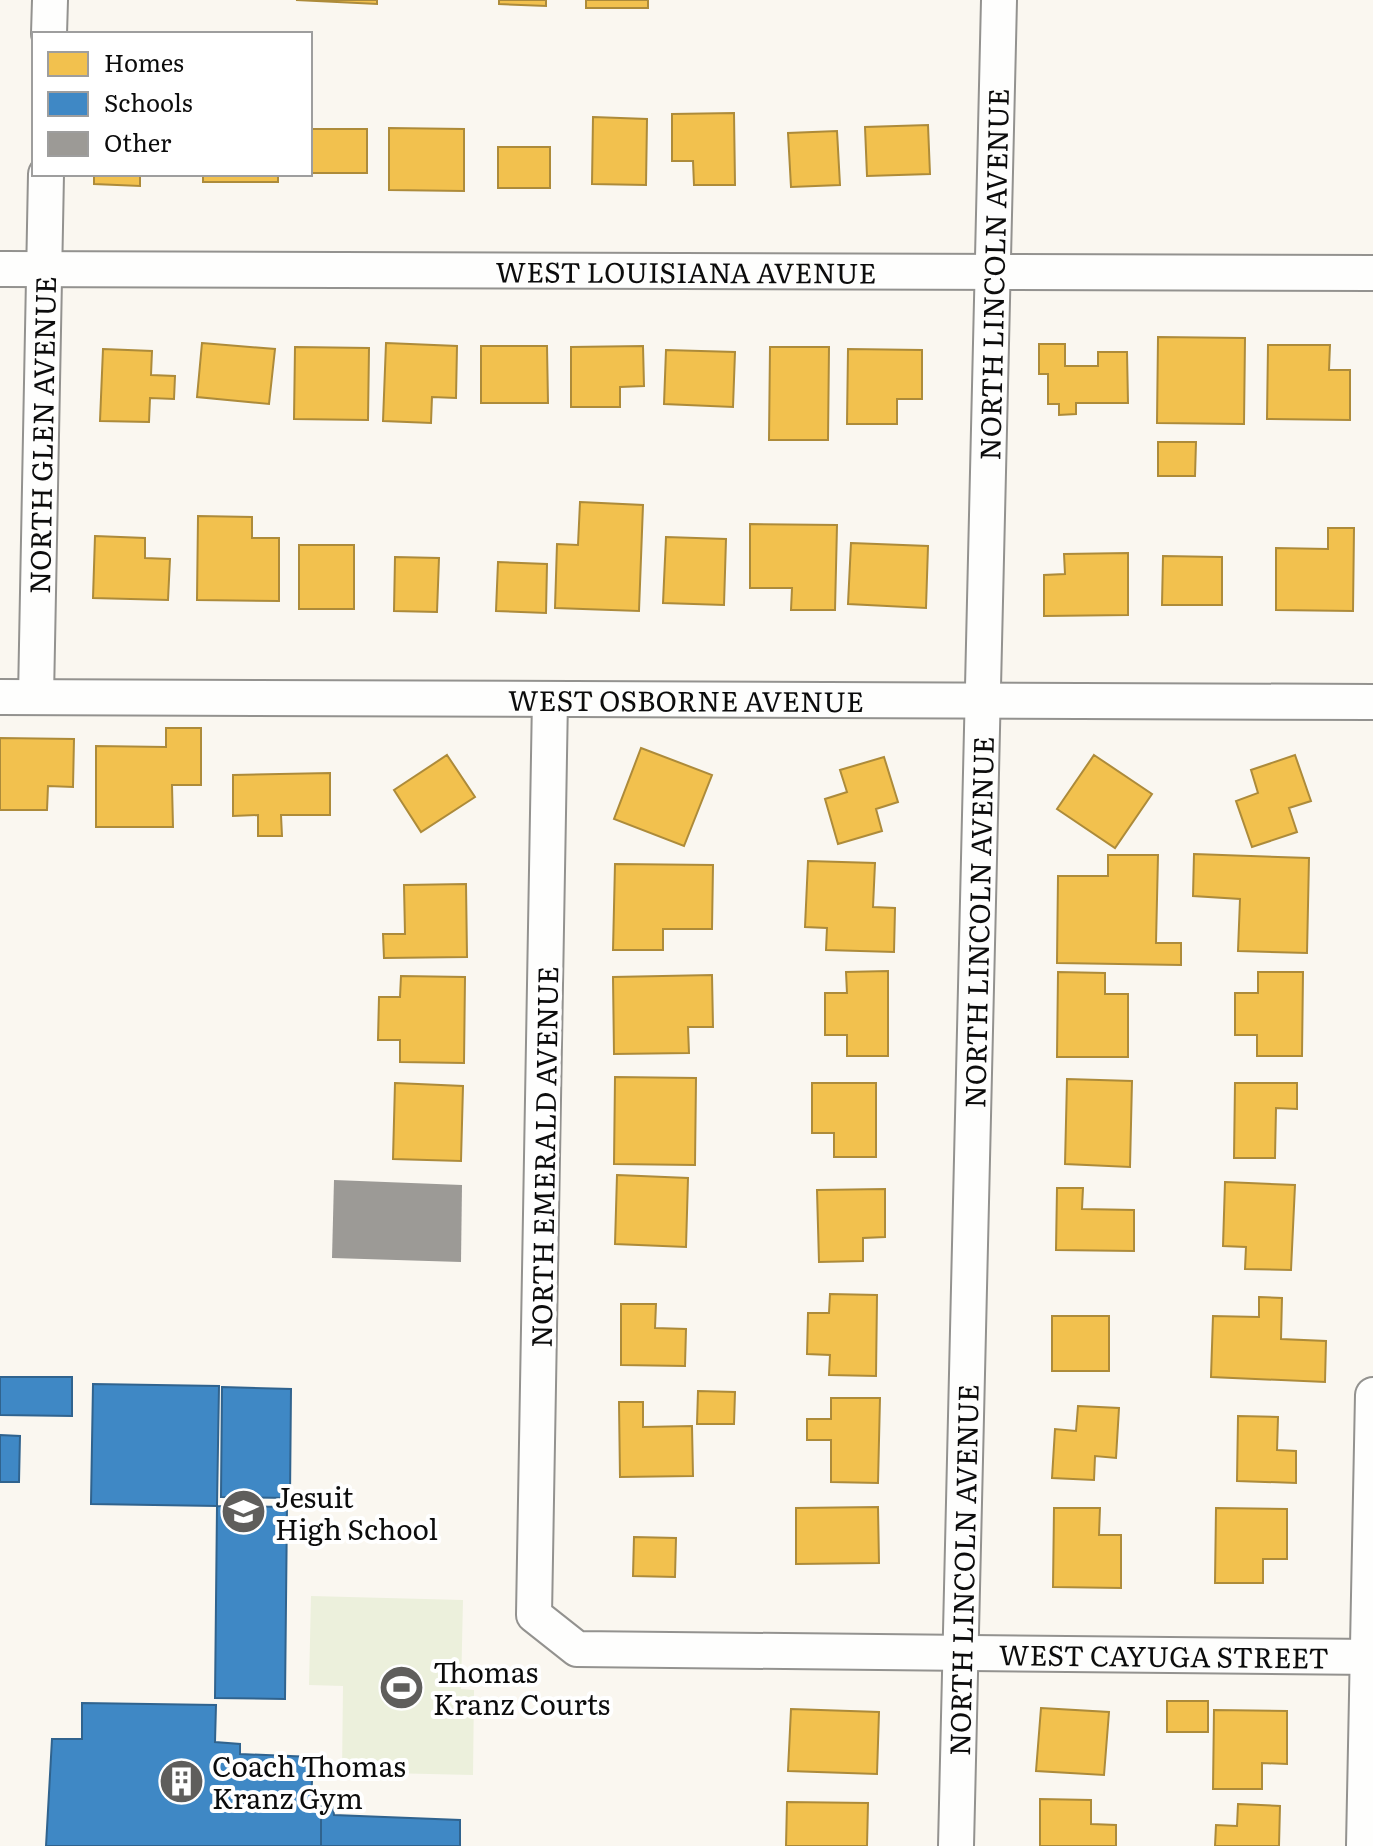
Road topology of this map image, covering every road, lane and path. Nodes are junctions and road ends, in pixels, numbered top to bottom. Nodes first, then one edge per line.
1 (50, 0) edge
2 (999, 0) edge
3 (49, 32) edge
4 (46, 176) edge
5 (44, 268) junction
6 (0, 269) edge
7 (993, 272) junction
8 (1373, 273) edge
9 (0, 697) edge
10 (36, 697) junction
11 (550, 699) junction
12 (982, 700) junction
13 (1373, 702) edge
14 (1373, 1395) edge
15 (534, 1615) joint
16 (961, 1654) junction
17 (1370, 1657) edge
18 (956, 1846) edge
19 (1364, 1846) edge

1 - 3 street
2 - 7 street, NORTH LINCOLN AVENUE
4 - 5 street, NORTH GLEN AVENUE
5 - 6 street, WEST LOUISIANA AVENUE
5 - 7 street, WEST LOUISIANA AVENUE
5 - 10 street, NORTH GLEN AVENUE
7 - 8 street, WEST LOUISIANA AVENUE
7 - 12 street, NORTH LINCOLN AVENUE
9 - 10 street, WEST OSBORNE AVENUE
10 - 11 street, WEST OSBORNE AVENUE
11 - 12 street, WEST OSBORNE AVENUE
11 - 15 street, NORTH EMERALD AVENUE
12 - 13 street, WEST OSBORNE AVENUE
12 - 16 street, NORTH LINCOLN AVENUE
14 - 17 street
15 - 16 street, WEST CAYUGA STREET
16 - 17 street, WEST CAYUGA STREET
16 - 18 street, NORTH LINCOLN AVENUE
17 - 19 street

